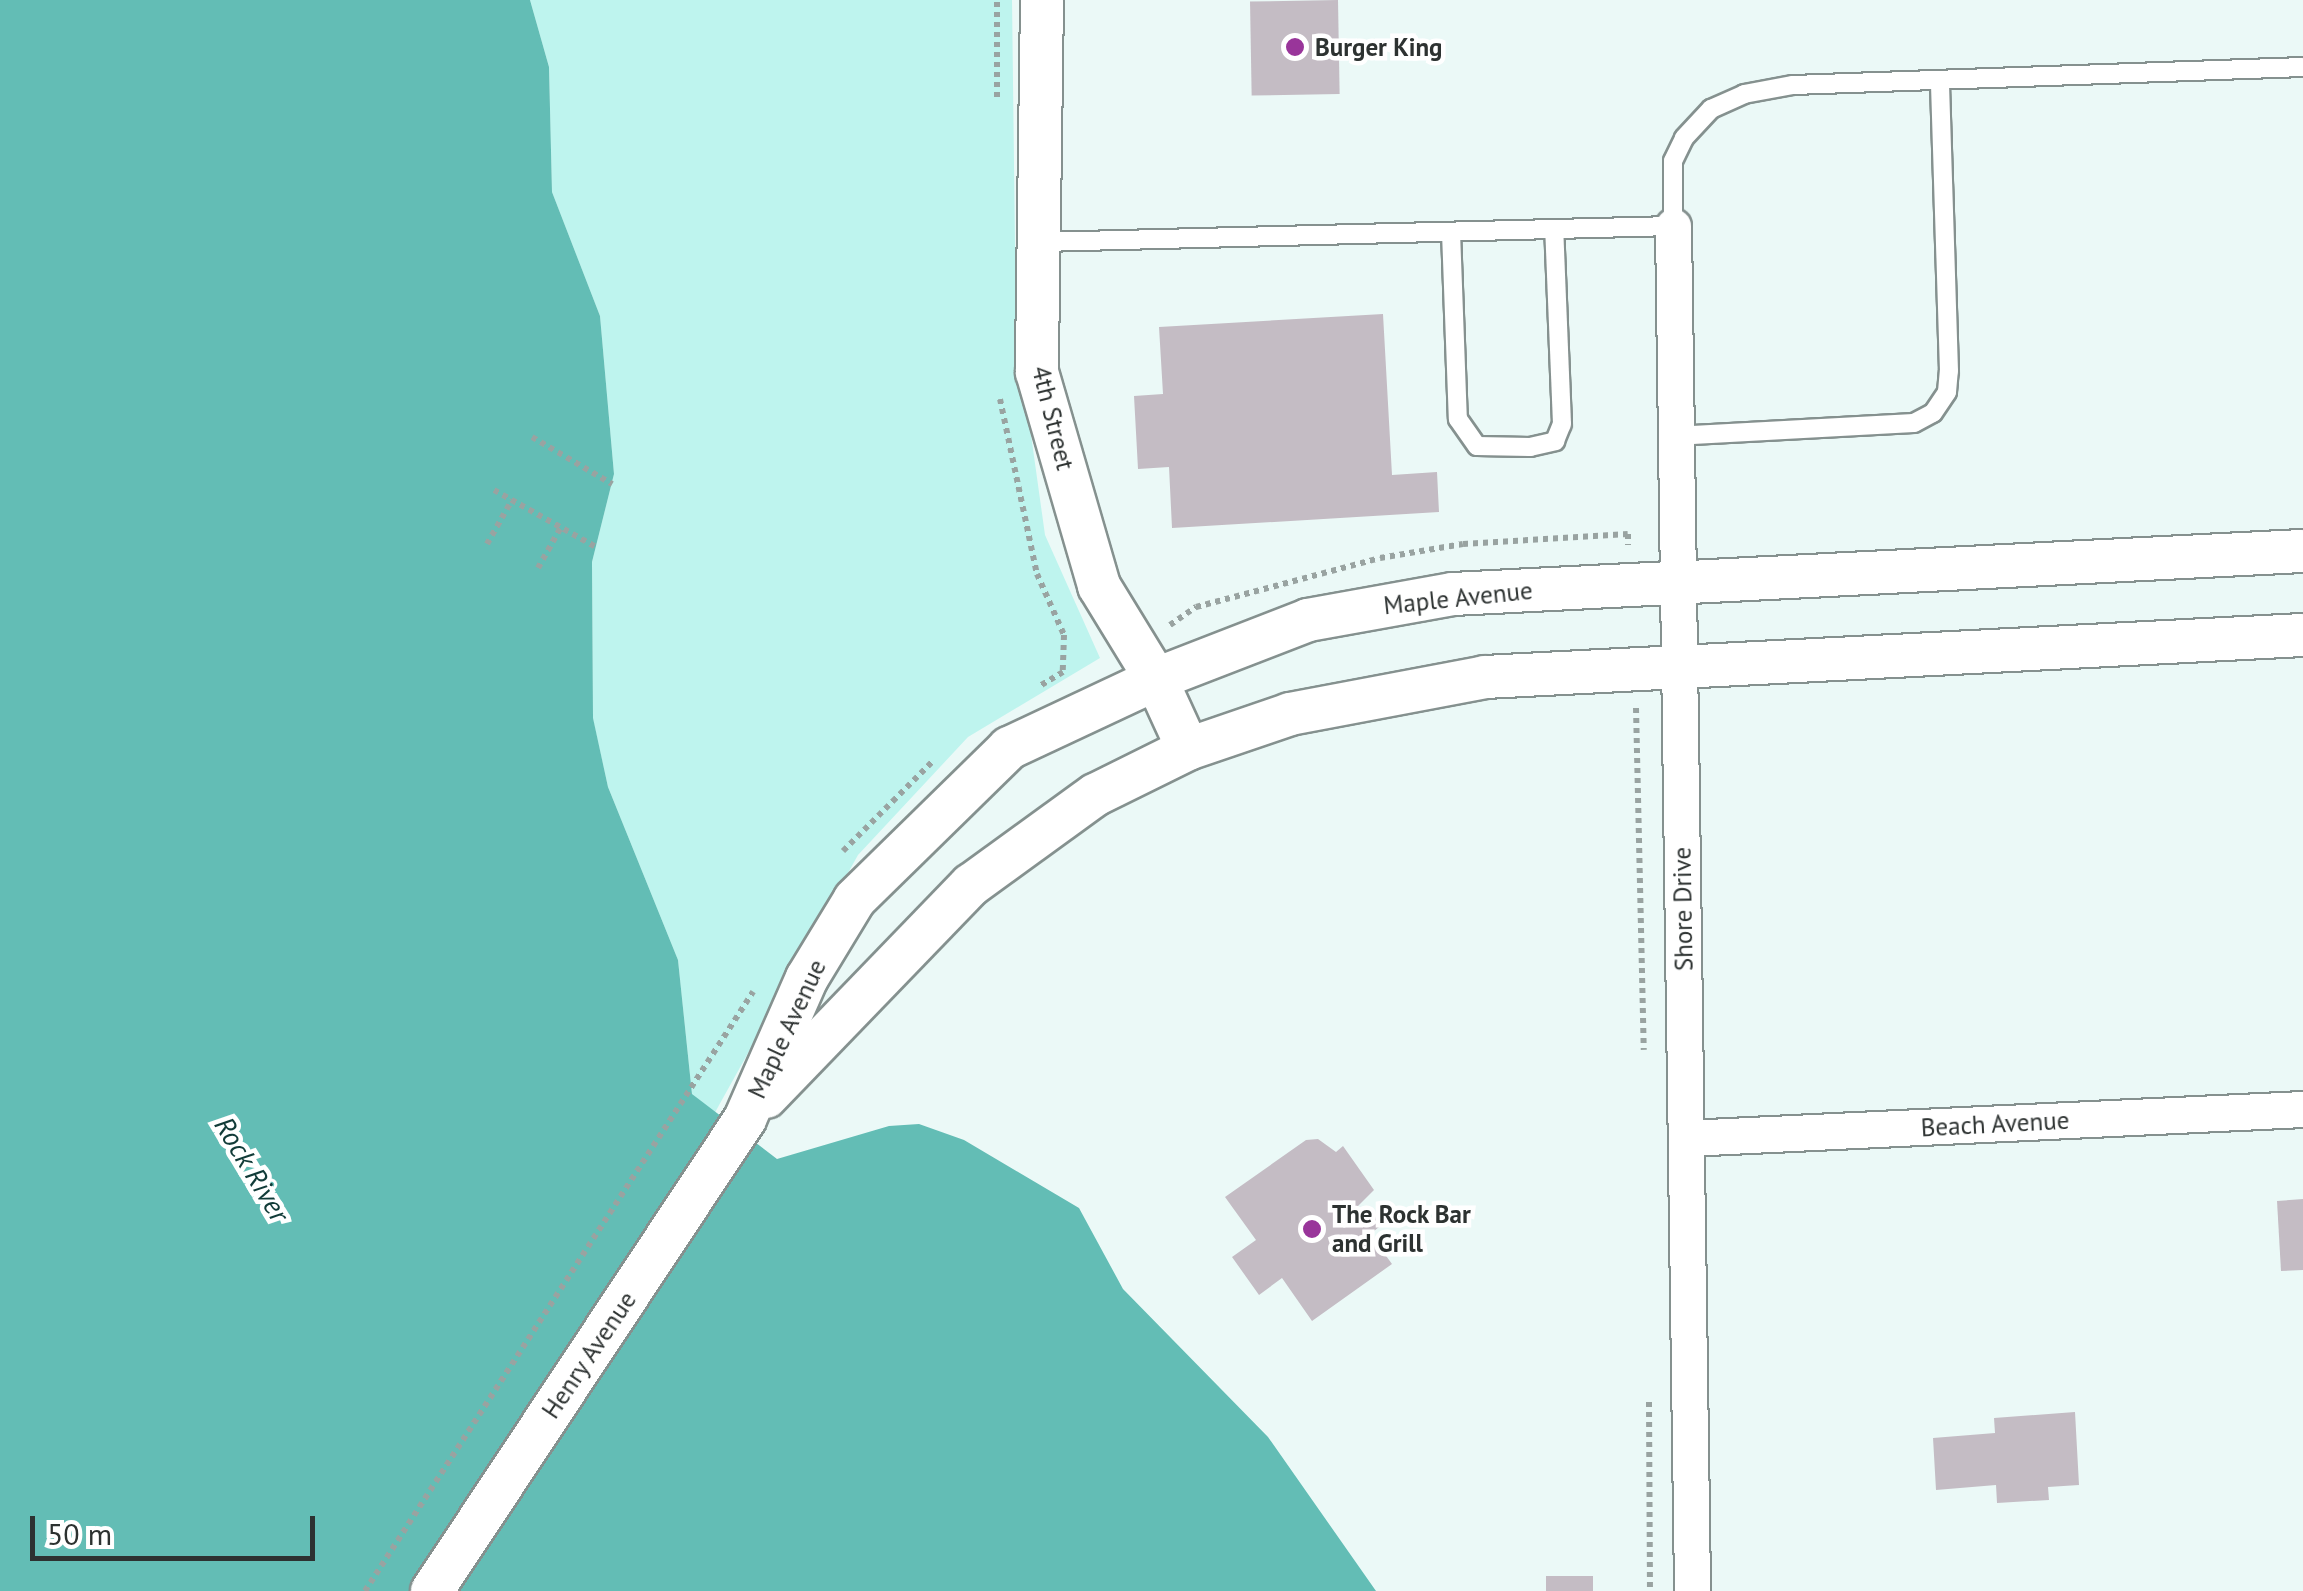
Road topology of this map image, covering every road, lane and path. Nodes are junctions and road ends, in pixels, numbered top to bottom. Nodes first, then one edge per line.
1 (1042, 0) edge
2 (2303, 66) edge
3 (1940, 80) junction
4 (1674, 226) junction
5 (1554, 229) junction
6 (1452, 232) junction
7 (1041, 242) junction
8 (1673, 436) junction
9 (532, 437) dead end
10 (612, 484) dead end
11 (494, 490) dead end
12 (512, 500) junction
13 (561, 528) junction
14 (488, 544) dead end
15 (596, 547) dead end
16 (2303, 551) edge
17 (538, 568) dead end
18 (1631, 586) junction
19 (1674, 586) junction
20 (2303, 635) edge
21 (1146, 664) junction
22 (1679, 667) junction
23 (1634, 670) junction
24 (1188, 749) junction
25 (715, 1058) dead end
26 (1644, 1067) dead end
27 (2303, 1109) edge
28 (745, 1119) junction
29 (1686, 1138) junction
30 (1649, 1382) dead end
31 (365, 1591) edge
32 (432, 1591) edge
33 (1650, 1591) edge
34 (1692, 1591) edge

1 - 7 street, 4th Street
2 - 3 lane
3 - 4 lane
3 - 8 lane
4 - 5 lane
4 - 8 street, Shore Drive
5 - 6 lane
5 - 6 lane
6 - 7 lane
7 - 21 street, 4th Street
8 - 19 street, Shore Drive
9 - 10 path
11 - 12 path
12 - 13 path
12 - 14 path
13 - 15 path
13 - 17 path
16 - 19 street, Maple Avenue
18 - 19 street, Maple Avenue
18 - 21 street, Maple Avenue
18 - 21 path
19 - 22 street, Shore Drive
20 - 22 street, Maple Avenue
21 - 24 street, 4th Street
21 - 28 street, Maple Avenue
22 - 23 street, Maple Avenue
22 - 29 street, Shore Drive
23 - 24 street, Maple Avenue
23 - 26 path
24 - 28 street, Maple Avenue
25 - 31 path
27 - 29 street, Beach Avenue
28 - 32 street, Henry Avenue
29 - 34 street, Shore Drive
30 - 33 path

